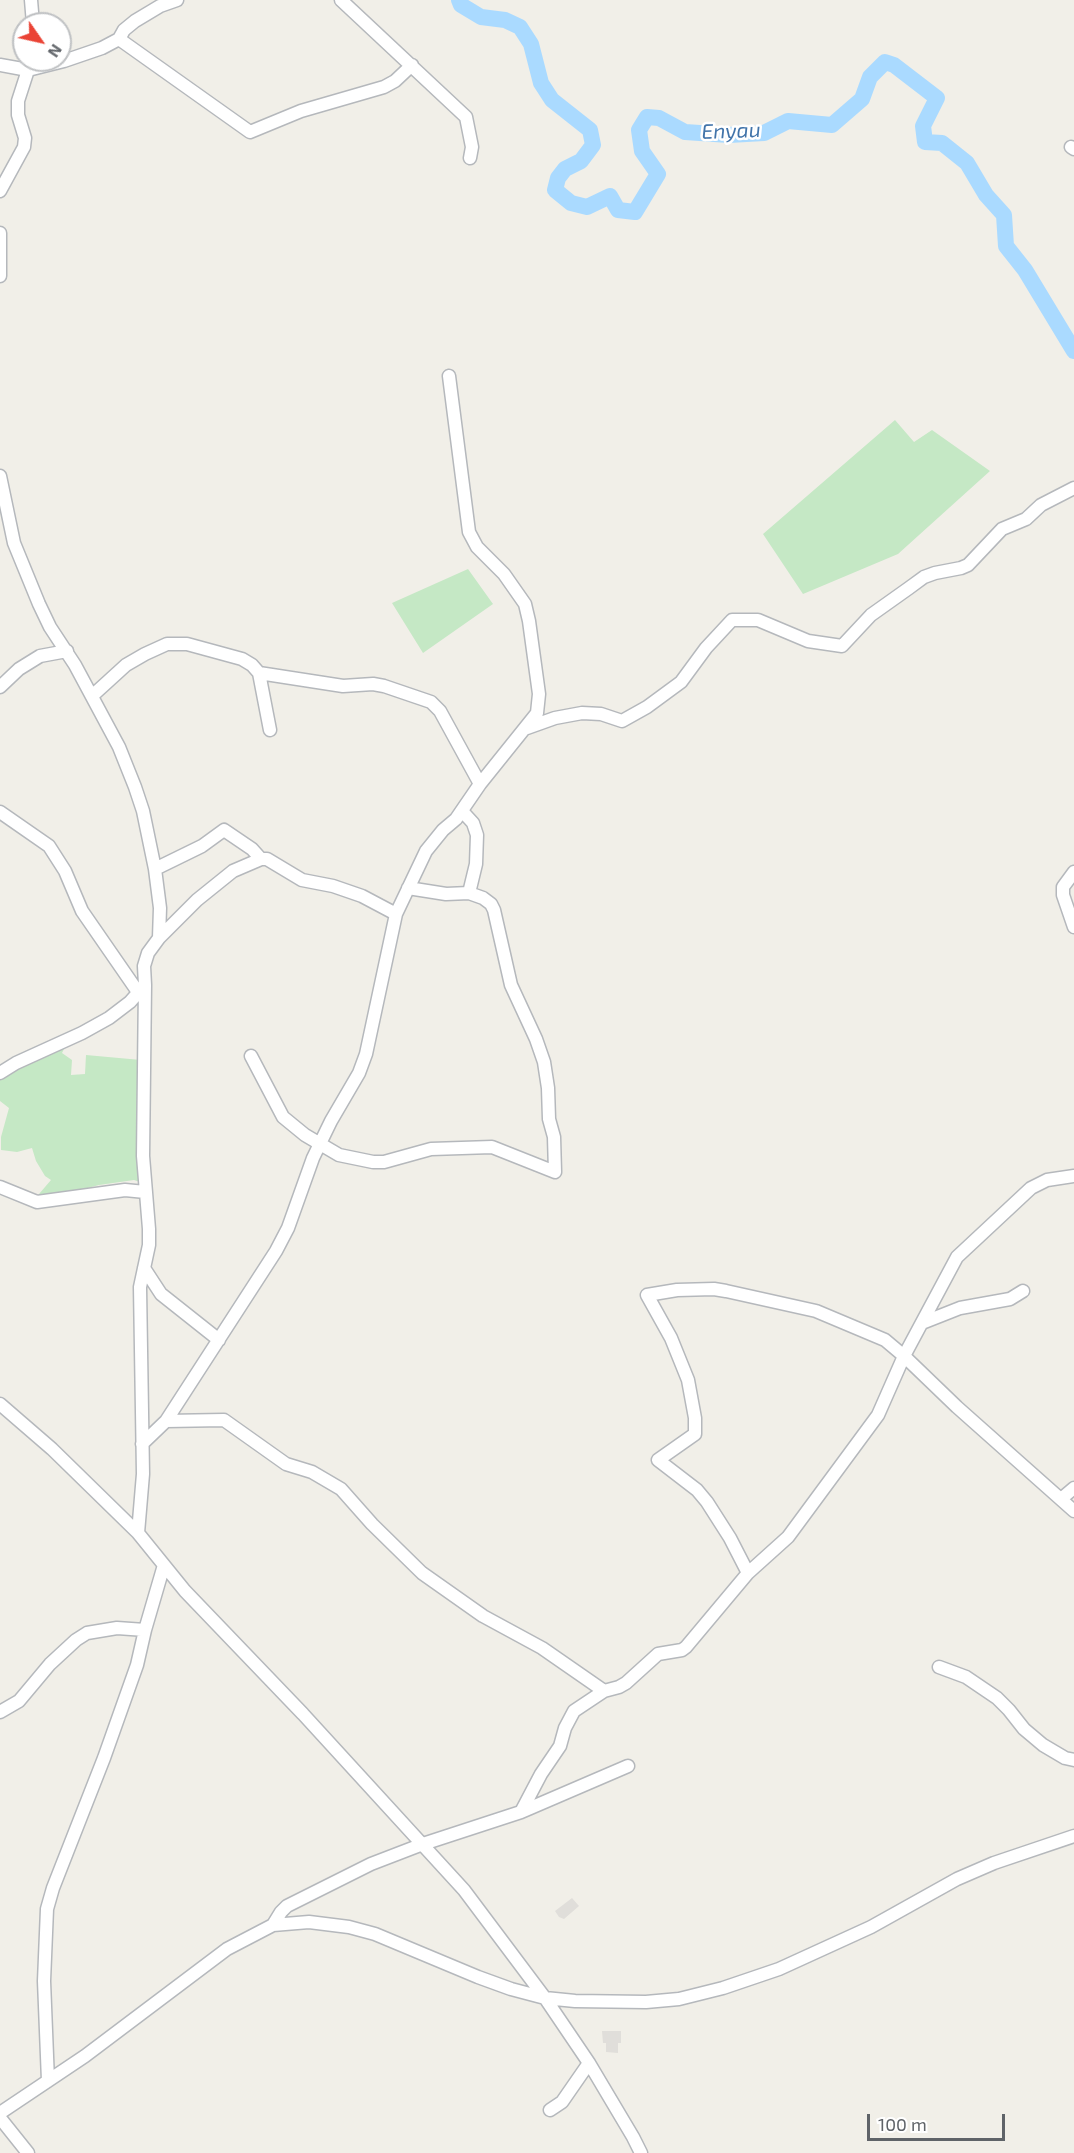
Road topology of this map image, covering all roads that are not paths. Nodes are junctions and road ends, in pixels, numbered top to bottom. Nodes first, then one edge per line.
1 (177, 0) edge
2 (341, 0) edge
3 (119, 39) junction
4 (72, 58) edge
5 (411, 65) junction
6 (26, 72) edge
7 (470, 158) dead end
8 (0, 191) edge
9 (0, 233) edge
10 (0, 276) edge
11 (449, 376) dead end
12 (0, 476) edge
13 (1074, 488) edge
14 (66, 651) junction
15 (259, 673) junction
16 (0, 687) edge
17 (92, 696) junction
18 (526, 728) junction
19 (270, 730) dead end
20 (480, 784) junction
21 (462, 811) junction
22 (0, 812) edge
23 (261, 859) junction
24 (155, 869) junction
25 (1074, 872) edge
26 (408, 888) junction
27 (469, 893) junction
28 (396, 914) junction
29 (1074, 927) edge
30 (159, 938) junction
31 (142, 989) junction
32 (251, 1056) dead end
33 (0, 1073) edge
34 (320, 1145) junction
35 (1074, 1176) edge
36 (0, 1187) edge
37 (145, 1192) junction
38 (144, 1268) junction
39 (1023, 1291) dead end
40 (922, 1323) junction
41 (219, 1340) junction
42 (904, 1356) junction
43 (0, 1404) edge
44 (166, 1421) junction
45 (142, 1444) junction
46 (1074, 1488) edge
47 (1062, 1499) junction
48 (1074, 1511) edge
49 (138, 1533) junction
50 (164, 1565) junction
51 (748, 1573) junction
52 (145, 1629) junction
53 (939, 1667) dead end
54 (604, 1691) junction
55 (0, 1712) edge
56 (1074, 1760) edge
57 (628, 1766) dead end
58 (521, 1812) junction
59 (1074, 1836) edge
60 (423, 1844) junction
61 (273, 1925) junction
62 (545, 1998) junction
63 (589, 2063) junction
64 (48, 2081) junction
65 (550, 2110) dead end
66 (0, 2113) edge
67 (0, 2118) edge
68 (28, 2153) edge
69 (641, 2153) edge

1 - 3 street
2 - 5 street
3 - 4 street
3 - 5 street
5 - 7 street
6 - 8 street
9 - 10 street
11 - 18 street
12 - 14 street
13 - 18 street
14 - 16 street
14 - 17 street
15 - 17 street
15 - 19 street
15 - 20 street
17 - 24 street
18 - 20 street
20 - 21 street
21 - 26 street
21 - 27 street
22 - 31 street
23 - 24 street
23 - 28 street
23 - 30 street
24 - 30 street
25 - 29 street
26 - 27 street
26 - 28 street
27 - 34 street
28 - 34 street
30 - 31 street
31 - 33 street
31 - 37 street
32 - 34 street
34 - 41 street
35 - 40 street
36 - 37 street
37 - 38 street
38 - 41 street
38 - 45 street
39 - 40 street
40 - 42 street
41 - 44 street
42 - 47 street
42 - 51 street
42 - 51 street
43 - 49 street
44 - 45 street
44 - 54 street
45 - 49 street
46 - 47 street
47 - 48 street
49 - 50 street
50 - 52 street
50 - 60 street
51 - 54 street
52 - 55 street
52 - 64 street
53 - 56 street
54 - 58 street
57 - 58 street
58 - 60 street
59 - 62 street
60 - 61 street
60 - 62 street
61 - 62 street
61 - 64 street
62 - 63 street
63 - 65 street
63 - 69 street
64 - 66 street
67 - 68 street

